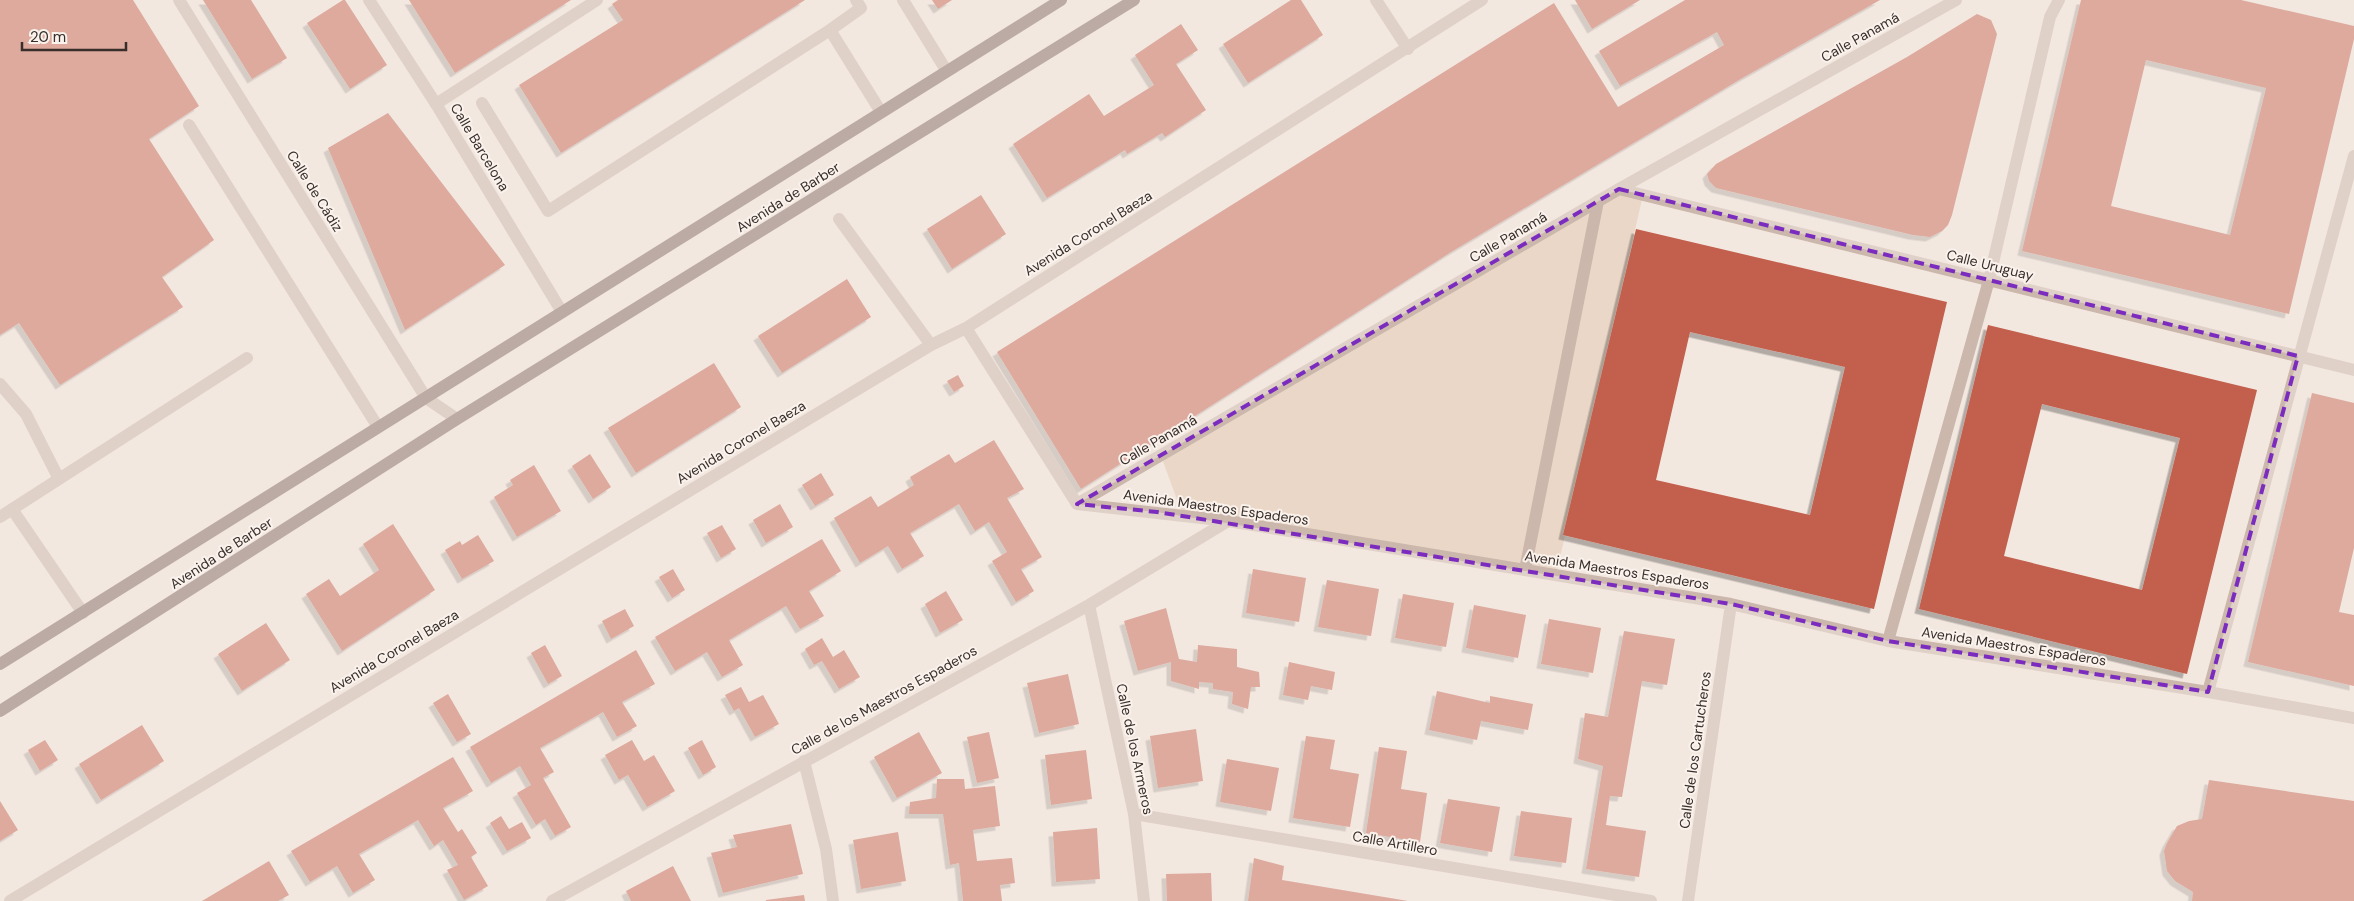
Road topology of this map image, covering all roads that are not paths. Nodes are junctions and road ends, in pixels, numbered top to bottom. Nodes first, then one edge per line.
1 (178, 0) edge
2 (369, 0) edge
3 (597, 0) edge
4 (856, 0) edge
5 (903, 0) edge
6 (1061, 0) edge
7 (1134, 0) edge
8 (1376, 0) edge
9 (1482, 0) edge
10 (1956, 0) edge
11 (2059, 0) edge
12 (830, 30) junction
13 (1408, 49) junction
14 (946, 70) junction
15 (482, 103) dead end
16 (436, 104) junction
17 (881, 112) junction
18 (189, 126) dead end
19 (2354, 156) edge
20 (1619, 190) junction
21 (1598, 202) junction
22 (839, 219) dead end
23 (1989, 280) junction
24 (562, 312) junction
25 (966, 328) junction
26 (932, 345) junction
27 (2298, 356) junction
28 (247, 358) dead end
29 (2354, 370) edge
30 (0, 384) edge
31 (426, 398) junction
32 (457, 419) junction
33 (378, 427) junction
34 (59, 479) junction
35 (1077, 504) junction
36 (12, 509) junction
37 (0, 517) edge
38 (1228, 521) junction
39 (1525, 570) junction
40 (1731, 604) junction
41 (1089, 605) junction
42 (83, 612) junction
43 (1888, 641) junction
44 (0, 664) edge
45 (2208, 692) junction
46 (0, 711) edge
47 (2354, 718) edge
48 (804, 761) junction
49 (1134, 814) junction
50 (557, 900) edge
51 (10, 901) edge
52 (832, 901) edge
53 (1144, 901) edge
54 (1651, 901) edge
55 (1688, 901) edge

1 - 31 street, Calle de Cádiz
2 - 16 street, Calle Barcelona
3 - 16 street
4 - 12 street
5 - 14 street
6 - 14 main road, Avenida de Barber
7 - 32 main road, Avenida de Barber
8 - 13 street
9 - 13 street, Avenida Coronel Baeza
10 - 20 street, Calle Panamá
11 - 23 street
12 - 15 street
12 - 17 street
13 - 25 street, Avenida Coronel Baeza
14 - 17 main road, Avenida de Barber
16 - 24 street, Calle Barcelona
17 - 24 main road, Avenida de Barber
18 - 33 street
19 - 27 street
20 - 21 street, Calle Panamá
20 - 23 street, Calle Uruguay
21 - 35 street, Calle Panamá
21 - 39 street
22 - 26 street
23 - 27 street, Calle Uruguay
23 - 43 street
24 - 31 main road, Avenida de Barber
25 - 26 street, Avenida Coronel Baeza
25 - 35 street
26 - 51 street, Avenida Coronel Baeza
27 - 29 street, Calle Uruguay
27 - 45 street
28 - 34 street
30 - 34 street
31 - 32 street
31 - 33 main road, Avenida de Barber
32 - 46 main road, Avenida de Barber
33 - 42 main road, Avenida de Barber
34 - 36 street
35 - 38 street, Avenida Maestros Espaderos
36 - 37 street
36 - 42 street
38 - 39 street, Avenida Maestros Espaderos
38 - 41 street, Calle de los Maestros Espaderos
39 - 40 street, Avenida Maestros Espaderos
40 - 43 street, Avenida Maestros Espaderos
40 - 55 street, Calle de los Cartucheros
41 - 48 street, Calle de los Maestros Espaderos
41 - 49 street, Calle de los Armeros
42 - 44 main road, Avenida de Barber
43 - 45 street, Avenida Maestros Espaderos
45 - 47 street, Avenida Maestros Espaderos
48 - 50 street, Calle de los Maestros Espaderos
48 - 52 street
49 - 53 street, Calle de los Armeros
49 - 54 street, Calle Artillero

